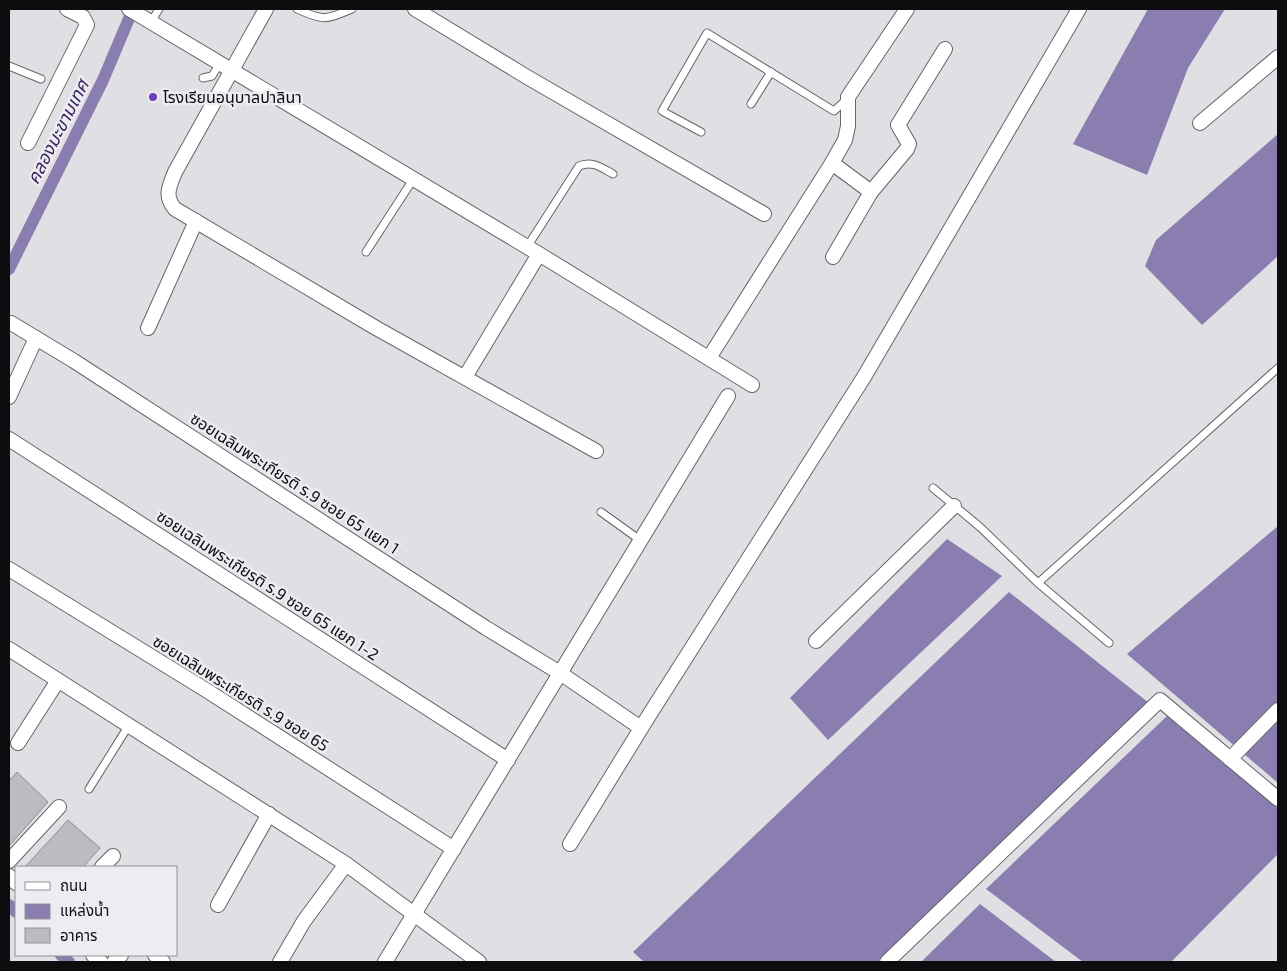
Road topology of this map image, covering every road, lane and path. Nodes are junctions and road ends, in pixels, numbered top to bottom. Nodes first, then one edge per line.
1 (67, 9) edge
2 (129, 9) edge
3 (159, 9) edge
4 (266, 9) edge
5 (297, 9) edge
6 (352, 9) edge
7 (415, 9) edge
8 (907, 9) edge
9 (1079, 9) edge
10 (147, 20) junction
11 (945, 50) dead end
12 (1278, 57) edge
13 (9, 66) edge
14 (227, 66) junction
15 (771, 72) junction
16 (203, 78) dead end
17 (41, 79) dead end
18 (848, 97) junction
19 (752, 104) dead end
20 (1200, 123) dead end
21 (701, 132) dead end
22 (28, 143) dead end
23 (832, 163) junction
24 (613, 174) dead end
25 (414, 178) junction
26 (871, 192) junction
27 (764, 214) dead end
28 (196, 221) junction
29 (527, 247) junction
30 (366, 252) dead end
31 (539, 254) junction
32 (833, 257) dead end
33 (11, 323) dead end
34 (148, 328) dead end
35 (36, 338) junction
36 (709, 358) junction
37 (1278, 368) edge
38 (465, 376) junction
39 (752, 385) dead end
40 (9, 396) edge
41 (728, 396) dead end
42 (9, 439) edge
43 (596, 451) dead end
44 (933, 488) dead end
45 (954, 506) junction
46 (601, 512) dead end
47 (640, 540) junction
48 (9, 569) edge
49 (1038, 583) junction
50 (816, 641) dead end
51 (1109, 643) dead end
52 (9, 649) edge
53 (560, 673) junction
54 (57, 682) junction
55 (1278, 710) edge
56 (129, 724) junction
57 (641, 728) junction
58 (18, 743) dead end
59 (1230, 759) junction
60 (508, 760) junction
61 (89, 789) dead end
62 (1278, 799) edge
63 (59, 807) dead end
64 (269, 814) junction
65 (570, 844) dead end
66 (454, 849) junction
67 (113, 856) dead end
68 (9, 861) edge
69 (346, 864) junction
70 (103, 866) edge
71 (218, 905) dead end
72 (414, 913) junction
73 (280, 962) edge
74 (385, 962) edge
75 (478, 962) edge
76 (887, 962) edge

1 - 22 street
2 - 10 street
3 - 10 lane
4 - 14 street
5 - 6 lane
7 - 27 street
8 - 18 street
9 - 57 street
10 - 14 street
11 - 26 street
12 - 20 street
13 - 17 lane
14 - 16 lane
14 - 25 street
14 - 28 street
15 - 18 lane
15 - 19 lane
15 - 21 lane
18 - 23 street
23 - 26 street
23 - 36 street
24 - 29 lane
25 - 29 street
25 - 30 lane
26 - 32 street
28 - 34 street
28 - 38 street
29 - 31 street
31 - 36 street
31 - 38 street
33 - 35 street, ซอยเฉลิมพระเกียรติ ร.9 ซอย 65 แยก 1
35 - 40 street
35 - 53 street, ซอยเฉลิมพระเกียรติ ร.9 ซอย 65 แยก 1
36 - 39 street
37 - 49 lane
38 - 43 street
41 - 47 street
42 - 60 street, ซอยเฉลิมพระเกียรติ ร.9 ซอย 65 แยก 1-2
44 - 45 lane
45 - 49 lane
45 - 50 street
46 - 47 lane
47 - 53 street
48 - 66 street, ซอยเฉลิมพระเกียรติ ร.9 ซอย 65
49 - 51 lane
52 - 54 street
53 - 57 street, ซอยเฉลิมพระเกียรติ ร.9 ซอย 65 แยก 1
53 - 60 street
54 - 56 street
54 - 58 street
55 - 59 street
56 - 61 lane
56 - 64 street
57 - 65 street
59 - 62 street
59 - 76 street
60 - 66 street
63 - 68 street
64 - 69 street
64 - 71 street
66 - 72 street
67 - 70 street
69 - 72 street
69 - 73 street
72 - 74 street
72 - 75 street

